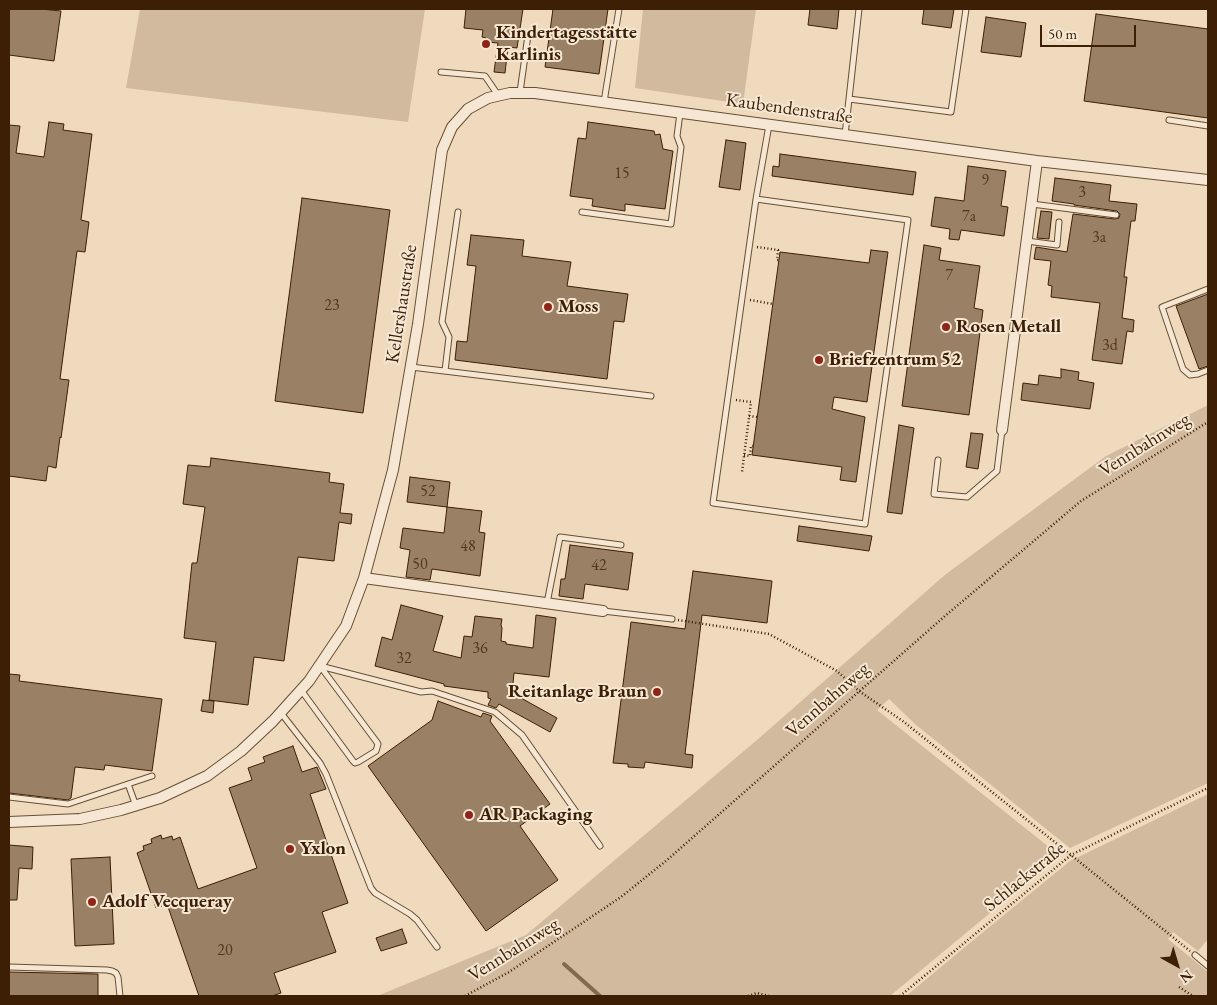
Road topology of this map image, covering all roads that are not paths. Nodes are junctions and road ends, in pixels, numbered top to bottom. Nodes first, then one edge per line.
1 (619, 9) edge
2 (858, 9) edge
3 (966, 9) edge
4 (528, 35) dead end
5 (441, 72) dead end
6 (520, 92) junction
7 (535, 93) joint
8 (499, 95) junction
9 (849, 99) junction
10 (604, 102) junction
11 (680, 112) junction
12 (1169, 120) dead end
13 (769, 124) junction
14 (1208, 126) edge
15 (845, 135) junction
16 (1037, 161) junction
17 (1208, 180) edge
18 (756, 199) junction
19 (1032, 204) junction
20 (458, 212) dead end
21 (582, 212) dead end
22 (1116, 215) dead end
23 (1059, 222) dead end
24 (1027, 242) junction
25 (1208, 289) edge
26 (410, 367) junction
27 (1208, 370) edge
28 (445, 372) junction
29 (651, 396) dead end
30 (1002, 430) joint
31 (938, 460) dead end
32 (621, 545) dead end
33 (364, 578) junction
34 (547, 604) junction
35 (603, 612) joint
36 (672, 619) road end
37 (320, 666) junction
38 (302, 690) junction
39 (281, 713) junction
40 (152, 776) dead end
41 (128, 784) junction
42 (9, 797) edge
43 (136, 806) junction
44 (9, 822) edge
45 (600, 846) dead end
46 (437, 946) dead end
47 (1195, 955) road end
48 (1208, 966) edge
49 (9, 967) edge
50 (120, 996) edge

1 - 10 lane
2 - 9 lane
3 - 9 lane
4 - 6 lane
5 - 8 lane
6 - 7 street, Kellershaustraße
6 - 8 street, Kellershaustraße
7 - 10 street, Kaubendenstraße
8 - 26 street, Kellershaustraße
9 - 15 lane
10 - 11 street, Kaubendenstraße
11 - 13 street, Kaubendenstraße
11 - 21 lane
12 - 14 lane
13 - 15 street, Kaubendenstraße
13 - 18 lane
15 - 16 street, Kaubendenstraße
16 - 17 street, Kaubendenstraße
16 - 19 street
18 - 18 lane
19 - 22 lane
19 - 24 street
20 - 28 lane
23 - 24 lane
24 - 30 street
25 - 27 lane
26 - 28 lane
26 - 33 street, Kellershaustraße
28 - 29 lane
30 - 31 lane
32 - 34 lane
33 - 34 street
33 - 37 street, Kellershaustraße
34 - 35 street
35 - 36 lane
37 - 38 street, Kellershaustraße
37 - 38 lane
37 - 45 lane
38 - 39 street, Kellershaustraße
39 - 43 street, Kellershaustraße
39 - 46 lane
40 - 41 lane
41 - 42 lane
41 - 43 lane
43 - 44 street, Kellershaustraße
47 - 48 lane
49 - 50 lane

